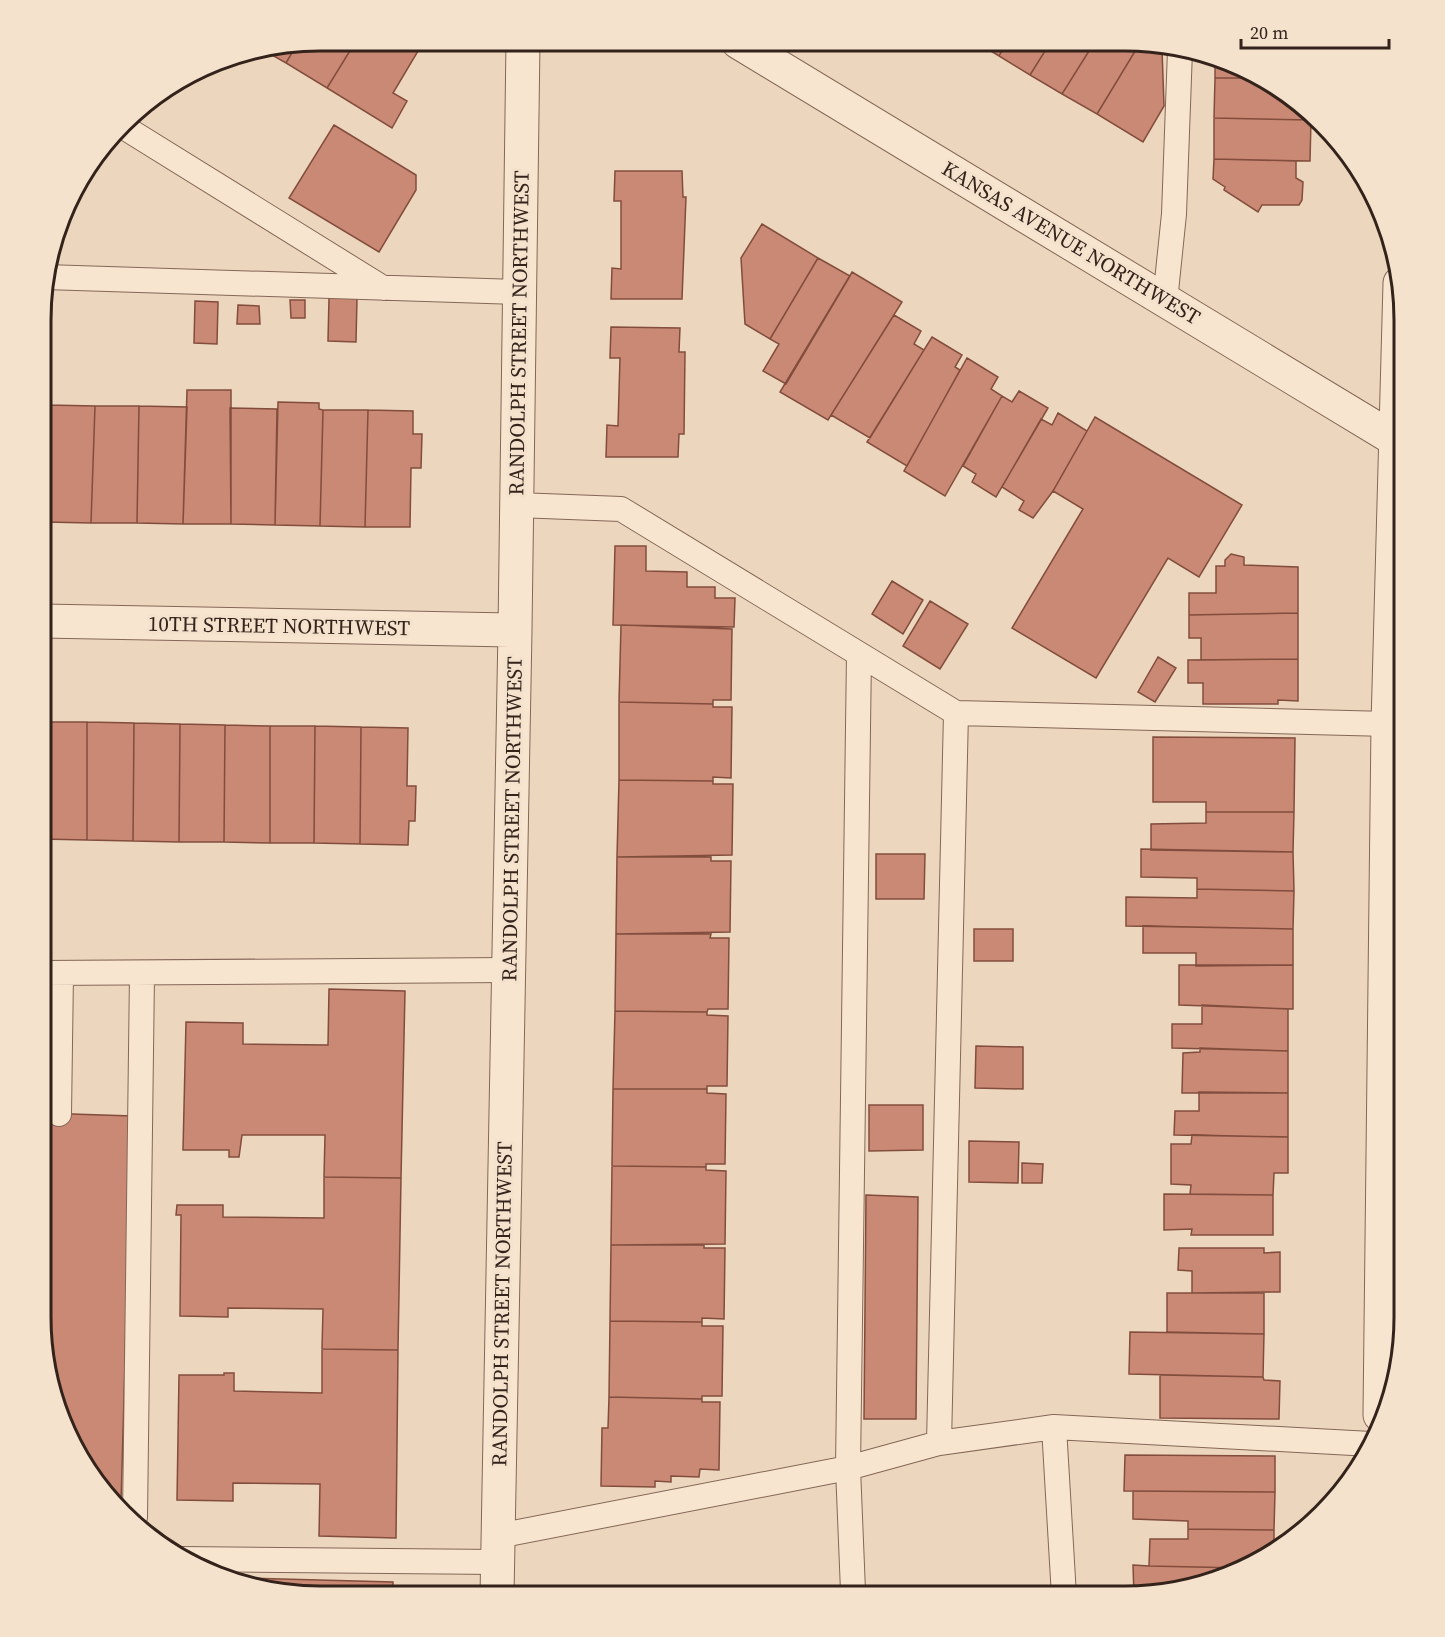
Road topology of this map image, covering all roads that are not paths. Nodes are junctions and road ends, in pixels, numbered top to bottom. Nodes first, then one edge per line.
1 (523, 51) edge
2 (753, 51) edge
3 (1180, 56) edge
4 (129, 131) edge
5 (54, 277) edge
6 (385, 289) junction
7 (520, 292) junction
8 (1166, 301) junction
9 (1394, 439) edge
10 (517, 505) junction
11 (1394, 584) edge
12 (51, 621) edge
13 (515, 630) junction
14 (859, 654) junction
15 (956, 713) junction
16 (1388, 724) junction
17 (509, 970) junction
18 (52, 973) edge
19 (142, 974) junction
20 (1394, 1013) edge
21 (59, 1114) dead end
22 (1380, 1402) edge
23 (1054, 1428) junction
24 (939, 1443) junction
25 (1362, 1444) edge
26 (848, 1468) junction
27 (135, 1512) edge
28 (498, 1549) junction
29 (202, 1558) edge
30 (497, 1586) edge
31 (853, 1586) edge
32 (1063, 1586) edge

1 - 7 street, RANDOLPH STREET NORTHWEST
2 - 8 street, KANSAS AVENUE NORTHWEST
3 - 8 lane
4 - 6 lane
5 - 6 lane
6 - 7 lane
7 - 10 street, RANDOLPH STREET NORTHWEST
8 - 9 street, KANSAS AVENUE NORTHWEST
10 - 13 street, RANDOLPH STREET NORTHWEST
10 - 14 lane
11 - 16 street
12 - 13 street, 10TH STREET NORTHWEST
13 - 17 street, RANDOLPH STREET NORTHWEST
14 - 15 lane
14 - 26 lane
15 - 16 lane
15 - 24 lane
16 - 20 street
17 - 19 lane
17 - 28 street, RANDOLPH STREET NORTHWEST
18 - 19 lane
18 - 21 lane
19 - 27 lane
20 - 22 street
23 - 24 lane
23 - 25 lane
23 - 32 lane
24 - 26 lane
26 - 28 lane
26 - 31 lane
28 - 29 lane
28 - 30 street, RANDOLPH STREET NORTHWEST

